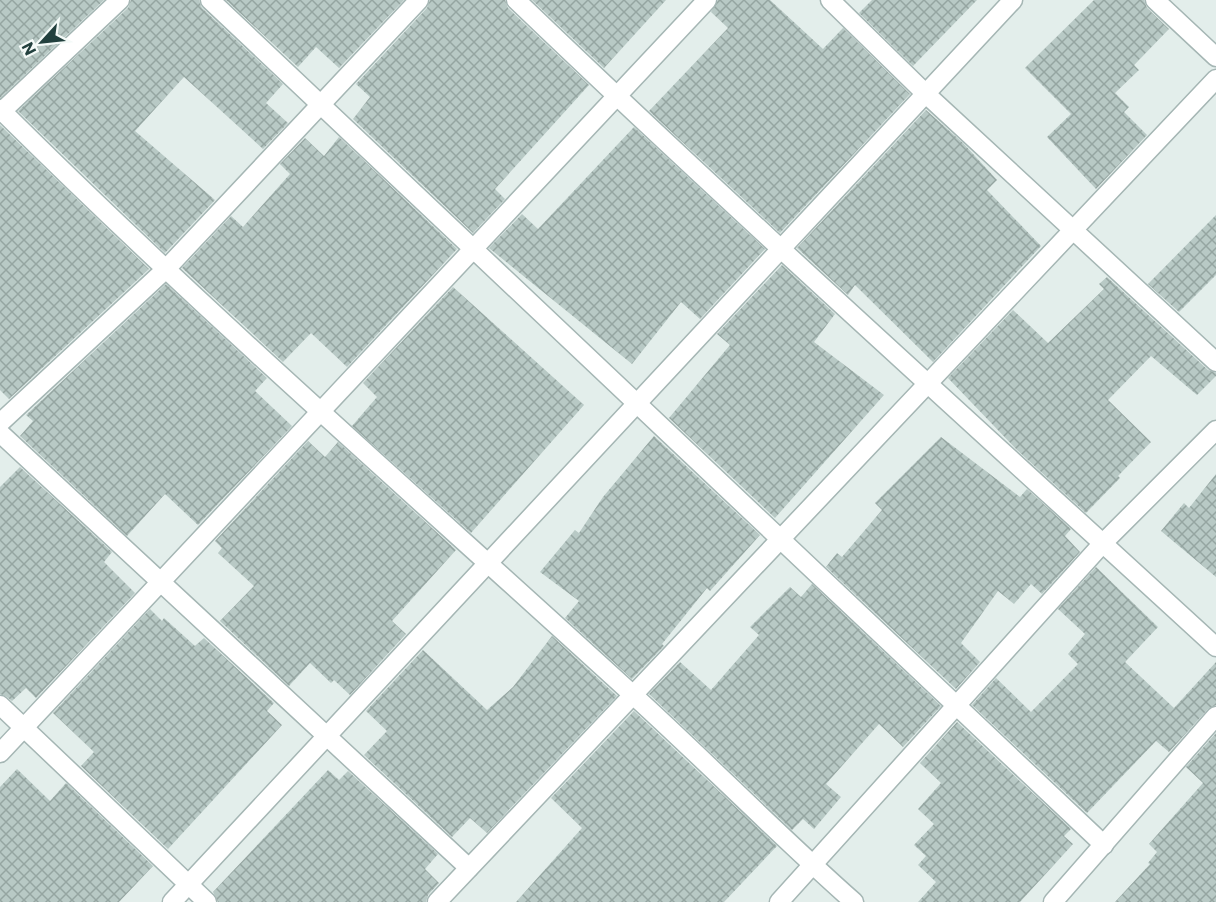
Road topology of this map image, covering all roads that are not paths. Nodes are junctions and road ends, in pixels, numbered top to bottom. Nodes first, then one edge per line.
1 (120, 0) edge
2 (210, 0) edge
3 (419, 0) edge
4 (516, 0) edge
5 (707, 0) edge
6 (830, 0) edge
7 (1013, 0) edge
8 (1155, 0) edge
9 (1216, 57) edge
10 (1216, 79) edge
11 (926, 93) junction
12 (616, 96) junction
13 (321, 105) junction
14 (1, 111) edge
15 (1073, 230) junction
16 (781, 248) junction
17 (473, 249) junction
18 (166, 269) junction
19 (1216, 362) edge
20 (928, 383) junction
21 (636, 404) junction
22 (320, 412) junction
23 (0, 423) edge
24 (1216, 430) edge
25 (0, 433) edge
26 (780, 539) junction
27 (1103, 543) junction
28 (487, 564) junction
29 (160, 582) junction
30 (1216, 647) edge
31 (633, 695) junction
32 (0, 705) edge
33 (957, 705) junction
34 (1216, 716) edge
35 (24, 728) junction
36 (326, 736) junction
37 (0, 753) edge
38 (1104, 844) junction
39 (811, 864) junction
40 (469, 868) junction
41 (188, 884) junction
42 (172, 902) edge
43 (207, 902) edge
44 (437, 902) edge
45 (779, 902) edge
46 (854, 902) edge
47 (1053, 902) edge

1 - 14 street
2 - 13 street
3 - 13 street
4 - 12 street
5 - 12 street
6 - 11 street
7 - 11 street
8 - 9 street
10 - 15 street
11 - 15 street
11 - 16 street
12 - 16 street
12 - 17 street
13 - 17 street
13 - 18 street
14 - 18 street
15 - 19 street
15 - 20 street
16 - 20 street
16 - 21 street
17 - 21 street
17 - 22 street
18 - 22 street
18 - 23 street
20 - 26 street
20 - 27 street
21 - 26 street
21 - 28 street
22 - 28 street
22 - 29 street
24 - 27 street
25 - 29 street
26 - 31 street
26 - 33 street
27 - 30 street
27 - 33 street
28 - 31 street
28 - 36 street
29 - 35 street
29 - 36 street
31 - 39 street
31 - 40 street
32 - 35 street
33 - 38 street
33 - 39 street
34 - 38 street
35 - 37 street
35 - 41 street
36 - 40 street
36 - 41 street
38 - 47 street
39 - 45 street
39 - 46 street
40 - 44 street
41 - 42 street
41 - 43 street

